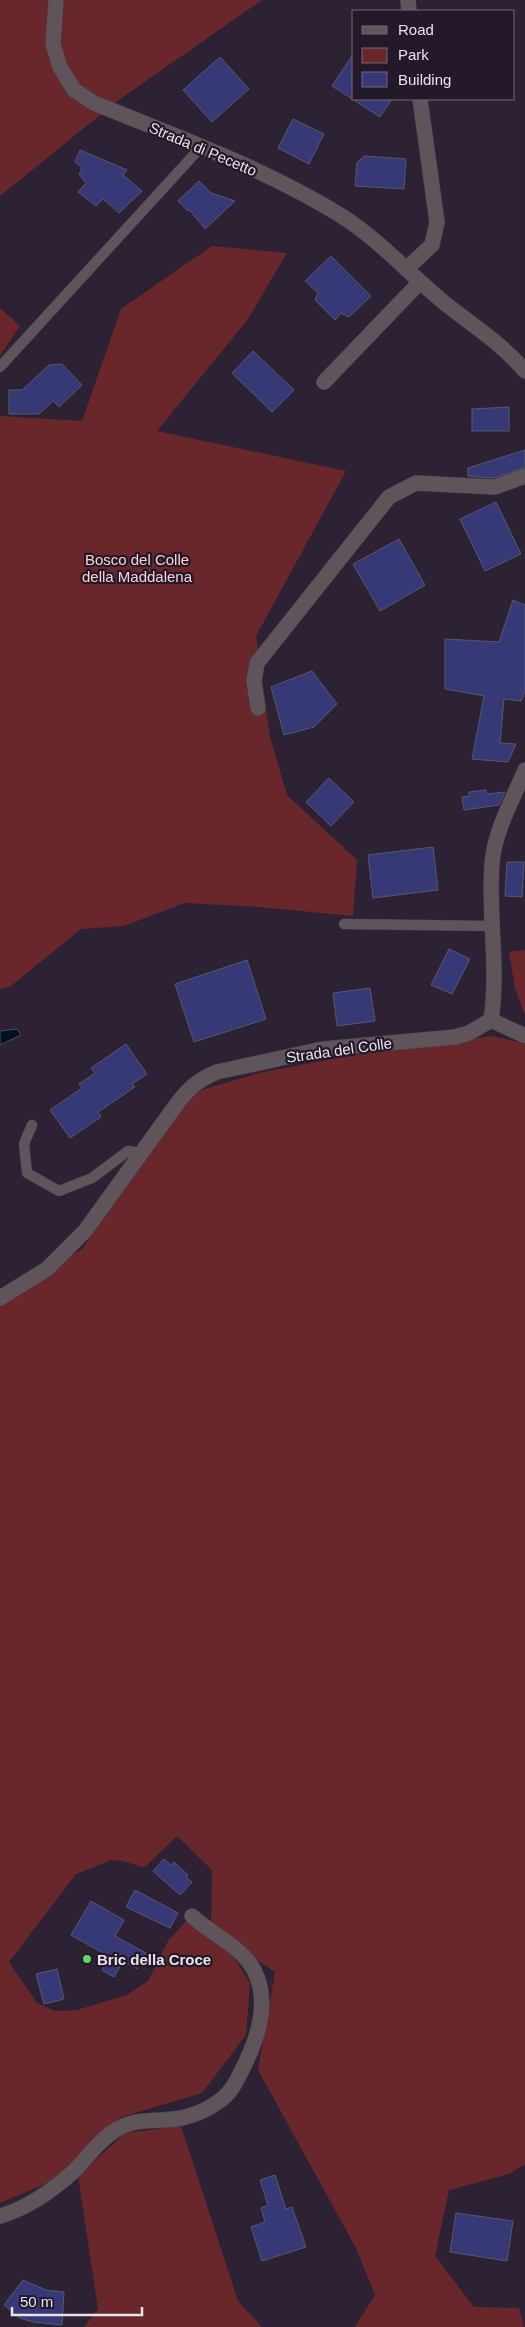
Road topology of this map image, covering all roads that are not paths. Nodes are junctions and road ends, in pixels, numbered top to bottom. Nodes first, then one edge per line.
1 (56, 0) edge
2 (420, 100) edge
3 (201, 147) junction
4 (406, 268) junction
5 (420, 282) junction
6 (0, 367) edge
7 (525, 371) edge
8 (324, 382) dead end
9 (525, 476) edge
10 (258, 708) dead end
11 (525, 770) edge
12 (344, 924) dead end
13 (493, 926) junction
14 (491, 1020) junction
15 (525, 1036) edge
16 (32, 1125) dead end
17 (142, 1153) junction
18 (0, 1298) edge
19 (192, 1916) dead end
20 (0, 2216) edge

1 - 3 street, Strada di Pecetto
2 - 4 street
3 - 4 street, Strada di Pecetto
3 - 6 lane
4 - 5 street, Strada di Pecetto
5 - 7 street, Strada di Pecetto
5 - 8 street
9 - 10 street
11 - 13 street
12 - 13 lane
13 - 14 street
14 - 15 street
14 - 17 street, Strada del Colle
16 - 17 lane
17 - 18 street, Strada del Colle
19 - 20 street

